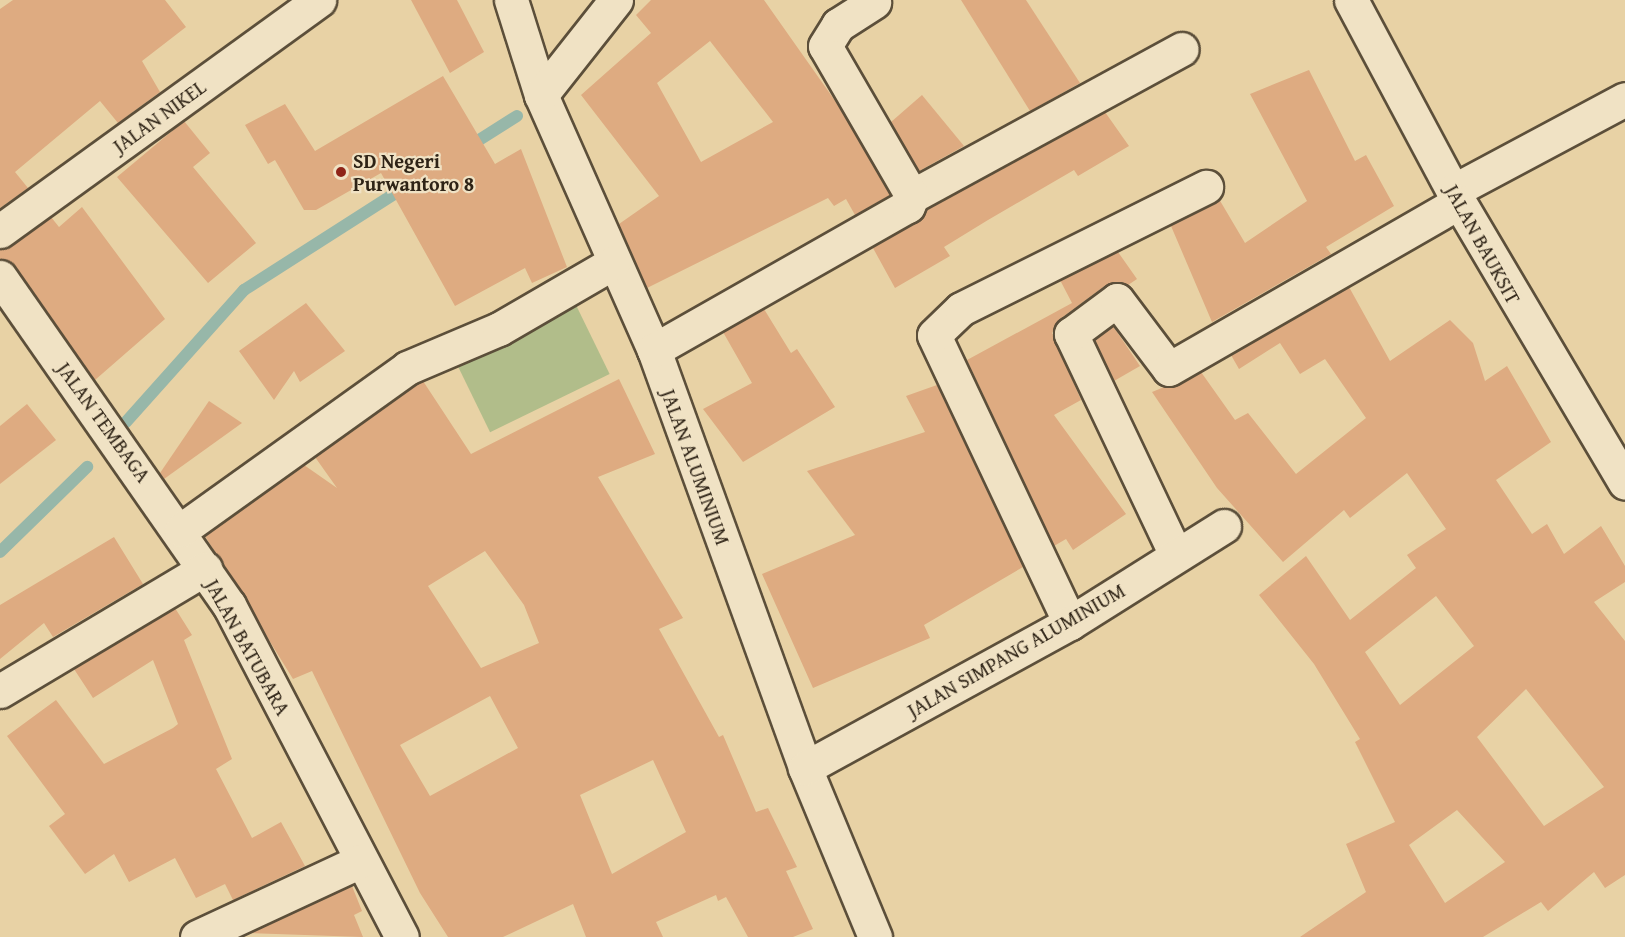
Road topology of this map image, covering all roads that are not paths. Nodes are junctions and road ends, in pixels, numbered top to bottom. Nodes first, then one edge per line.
1 (319, 0) edge
2 (511, 0) edge
3 (616, 0) edge
4 (1351, 0) edge
5 (874, 2) dead end
6 (1182, 49) dead end
7 (541, 95) junction
8 (1625, 99) edge
9 (1206, 187) dead end
10 (912, 196) junction
11 (1456, 196) junction
12 (0, 231) edge
13 (613, 263) junction
14 (0, 277) edge
15 (654, 350) junction
16 (1625, 483) edge
17 (1224, 526) dead end
18 (181, 530) junction
19 (1176, 555) junction
20 (205, 569) junction
21 (1070, 623) junction
22 (0, 691) edge
23 (805, 768) junction
24 (361, 861) junction
25 (197, 937) edge
26 (402, 937) edge
27 (874, 937) edge

1 - 12 street, JALAN NIKEL
2 - 7 street, JALAN ALUMINIUM
3 - 7 street
4 - 11 street, JALAN BAUKSIT
5 - 10 street
6 - 10 street
7 - 13 street, JALAN ALUMINIUM
8 - 11 street
9 - 21 street
10 - 15 street
11 - 16 street, JALAN BAUKSIT
11 - 19 street
13 - 15 street, JALAN ALUMINIUM
13 - 18 street
14 - 18 street, JALAN TEMBAGA
15 - 23 street, JALAN ALUMINIUM
17 - 19 street, JALAN SIMPANG ALUMINIUM
18 - 20 street, JALAN TEMBAGA
19 - 21 street, JALAN SIMPANG ALUMINIUM
20 - 22 street, JALAN BATUBARA
20 - 24 street, JALAN BATUBARA
21 - 23 street, JALAN SIMPANG ALUMINIUM
23 - 27 street, JALAN ALUMINIUM
24 - 25 street
24 - 26 street, JALAN BATUBARA

